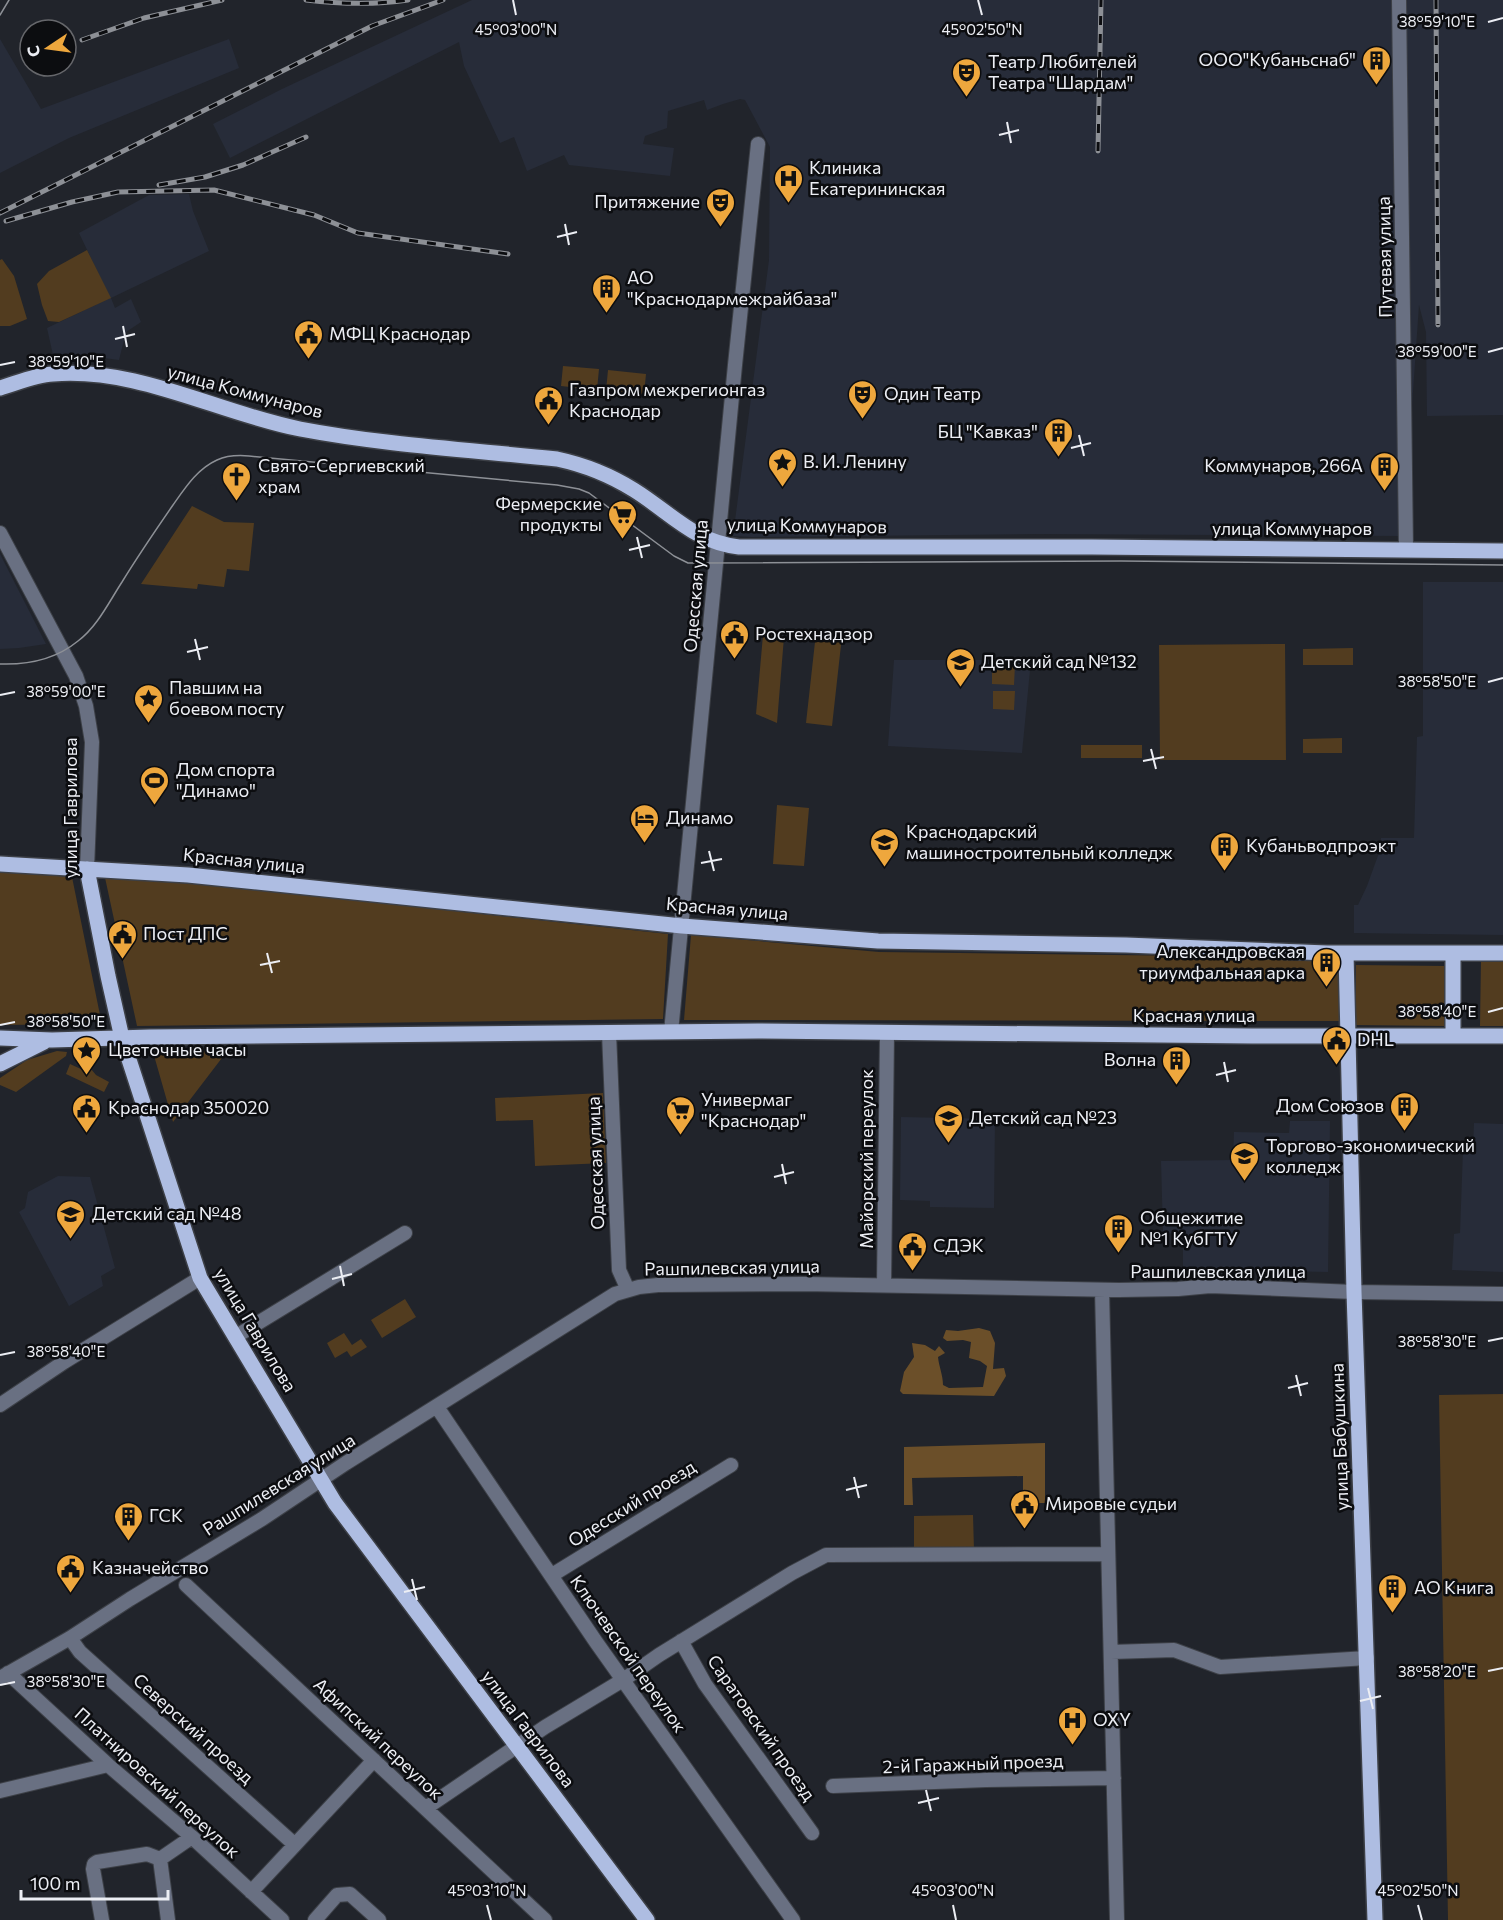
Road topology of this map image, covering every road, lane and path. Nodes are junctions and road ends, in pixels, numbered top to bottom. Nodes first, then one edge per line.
1 (1399, 0) edge
2 (758, 144) dead end
3 (2, 391) edge
4 (0, 533) edge
5 (718, 544) junction
6 (1406, 549) junction
7 (1503, 551) edge
8 (0, 864) edge
9 (87, 869) junction
10 (682, 926) junction
11 (1346, 953) junction
12 (1453, 953) junction
13 (1503, 953) edge
14 (115, 1009) junction
15 (671, 1032) junction
16 (609, 1033) junction
17 (887, 1034) junction
18 (1349, 1036) junction
19 (1453, 1036) junction
20 (1503, 1036) edge
21 (0, 1038) edge
22 (122, 1038) junction
23 (98, 1039) junction
24 (52, 1040) junction
25 (0, 1064) edge
26 (405, 1233) dead end
27 (200, 1278) junction
28 (884, 1285) junction
29 (628, 1290) junction
30 (1102, 1290) junction
31 (1354, 1292) junction
32 (1503, 1294) edge
33 (235, 1337) junction
34 (0, 1405) edge
35 (437, 1407) junction
36 (731, 1465) dead end
37 (321, 1480) junction
38 (1108, 1554) junction
39 (552, 1575) junction
40 (186, 1585) dead end
41 (69, 1638) junction
42 (681, 1641) junction
43 (1111, 1652) junction
44 (1367, 1658) junction
45 (4, 1675) edge
46 (622, 1680) junction
47 (516, 1746) junction
48 (374, 1760) junction
49 (108, 1766) junction
50 (1114, 1778) junction
51 (833, 1786) dead end
52 (0, 1791) edge
53 (426, 1808) junction
54 (812, 1833) dead end
55 (192, 1837) junction
56 (294, 1844) junction
57 (160, 1859) junction
58 (251, 1892) junction
59 (790, 1919) edge
60 (102, 1920) edge
61 (168, 1920) edge
62 (282, 1920) edge
63 (315, 1920) edge
64 (379, 1920) edge
65 (545, 1920) edge
66 (647, 1920) edge
67 (1117, 1920) edge
68 (1375, 1920) edge

1 - 6 street, Путевая улица
2 - 5 street, Одесская улица
3 - 5 main road, улица Коммунаров
4 - 9 street, улица Гаврилова
5 - 6 main road, улица Коммунаров
5 - 10 street, Одесская улица
6 - 7 main road, улица Коммунаров
8 - 9 main road, Красная улица
9 - 10 main road, Красная улица
9 - 14 main road, улица Гаврилова
10 - 11 main road, Красная улица
10 - 15 street, Одесская улица
11 - 12 main road, Красная улица
11 - 18 main road, улица Бабушкина
12 - 13 main road, Красная улица
12 - 19 main road
14 - 22 main road, улица Гаврилова
14 - 23 main road
15 - 16 main road, Красная улица
15 - 17 main road, Красная улица
16 - 22 main road, Красная улица
16 - 29 street, Одесская улица
17 - 18 main road, Красная улица
17 - 28 street, Майорский переулок
18 - 19 main road, Красная улица
18 - 31 main road, улица Бабушкина
19 - 20 main road, Красная улица
21 - 24 main road, Красная улица
22 - 23 main road, Красная улица
22 - 27 main road, улица Гаврилова
23 - 24 main road, Красная улица
24 - 25 main road
26 - 33 street
27 - 33 main road, улица Гаврилова
27 - 34 street
28 - 29 street, Рашпилевская улица
28 - 30 street, Рашпилевская улица
29 - 35 street, Рашпилевская улица
30 - 31 street, Рашпилевская улица
30 - 38 street
31 - 32 street, Рашпилевская улица
31 - 44 main road, улица Бабушкина
33 - 37 main road, улица Гаврилова
35 - 37 street, Рашпилевская улица
35 - 39 street, Ключевской переулок
36 - 39 street, Одесский проезд
37 - 41 street, Рашпилевская улица
37 - 47 main road, улица Гаврилова
38 - 42 street
38 - 43 street
39 - 46 street, Ключевской переулок
40 - 48 street, Афипский переулок
41 - 45 street, Рашпилевская улица
41 - 56 street, Северский проезд
42 - 46 street
42 - 54 street, Саратовский проезд
43 - 44 street
43 - 50 street
44 - 68 main road, улица Бабушкина
45 - 49 street, Платнировский переулок
46 - 47 street
46 - 59 street, Ключевской переулок
47 - 53 street
47 - 66 main road, улица Гаврилова
48 - 53 street, Афипский переулок
48 - 56 street
49 - 52 street
49 - 55 street, Платнировский переулок
50 - 51 street, 2-й Гаражный проезд
50 - 67 street
53 - 65 street, Афипский переулок
55 - 57 street
55 - 58 street, Платнировский переулок
56 - 58 street
57 - 60 street
57 - 61 street
58 - 62 street, Платнировский переулок
63 - 64 street

